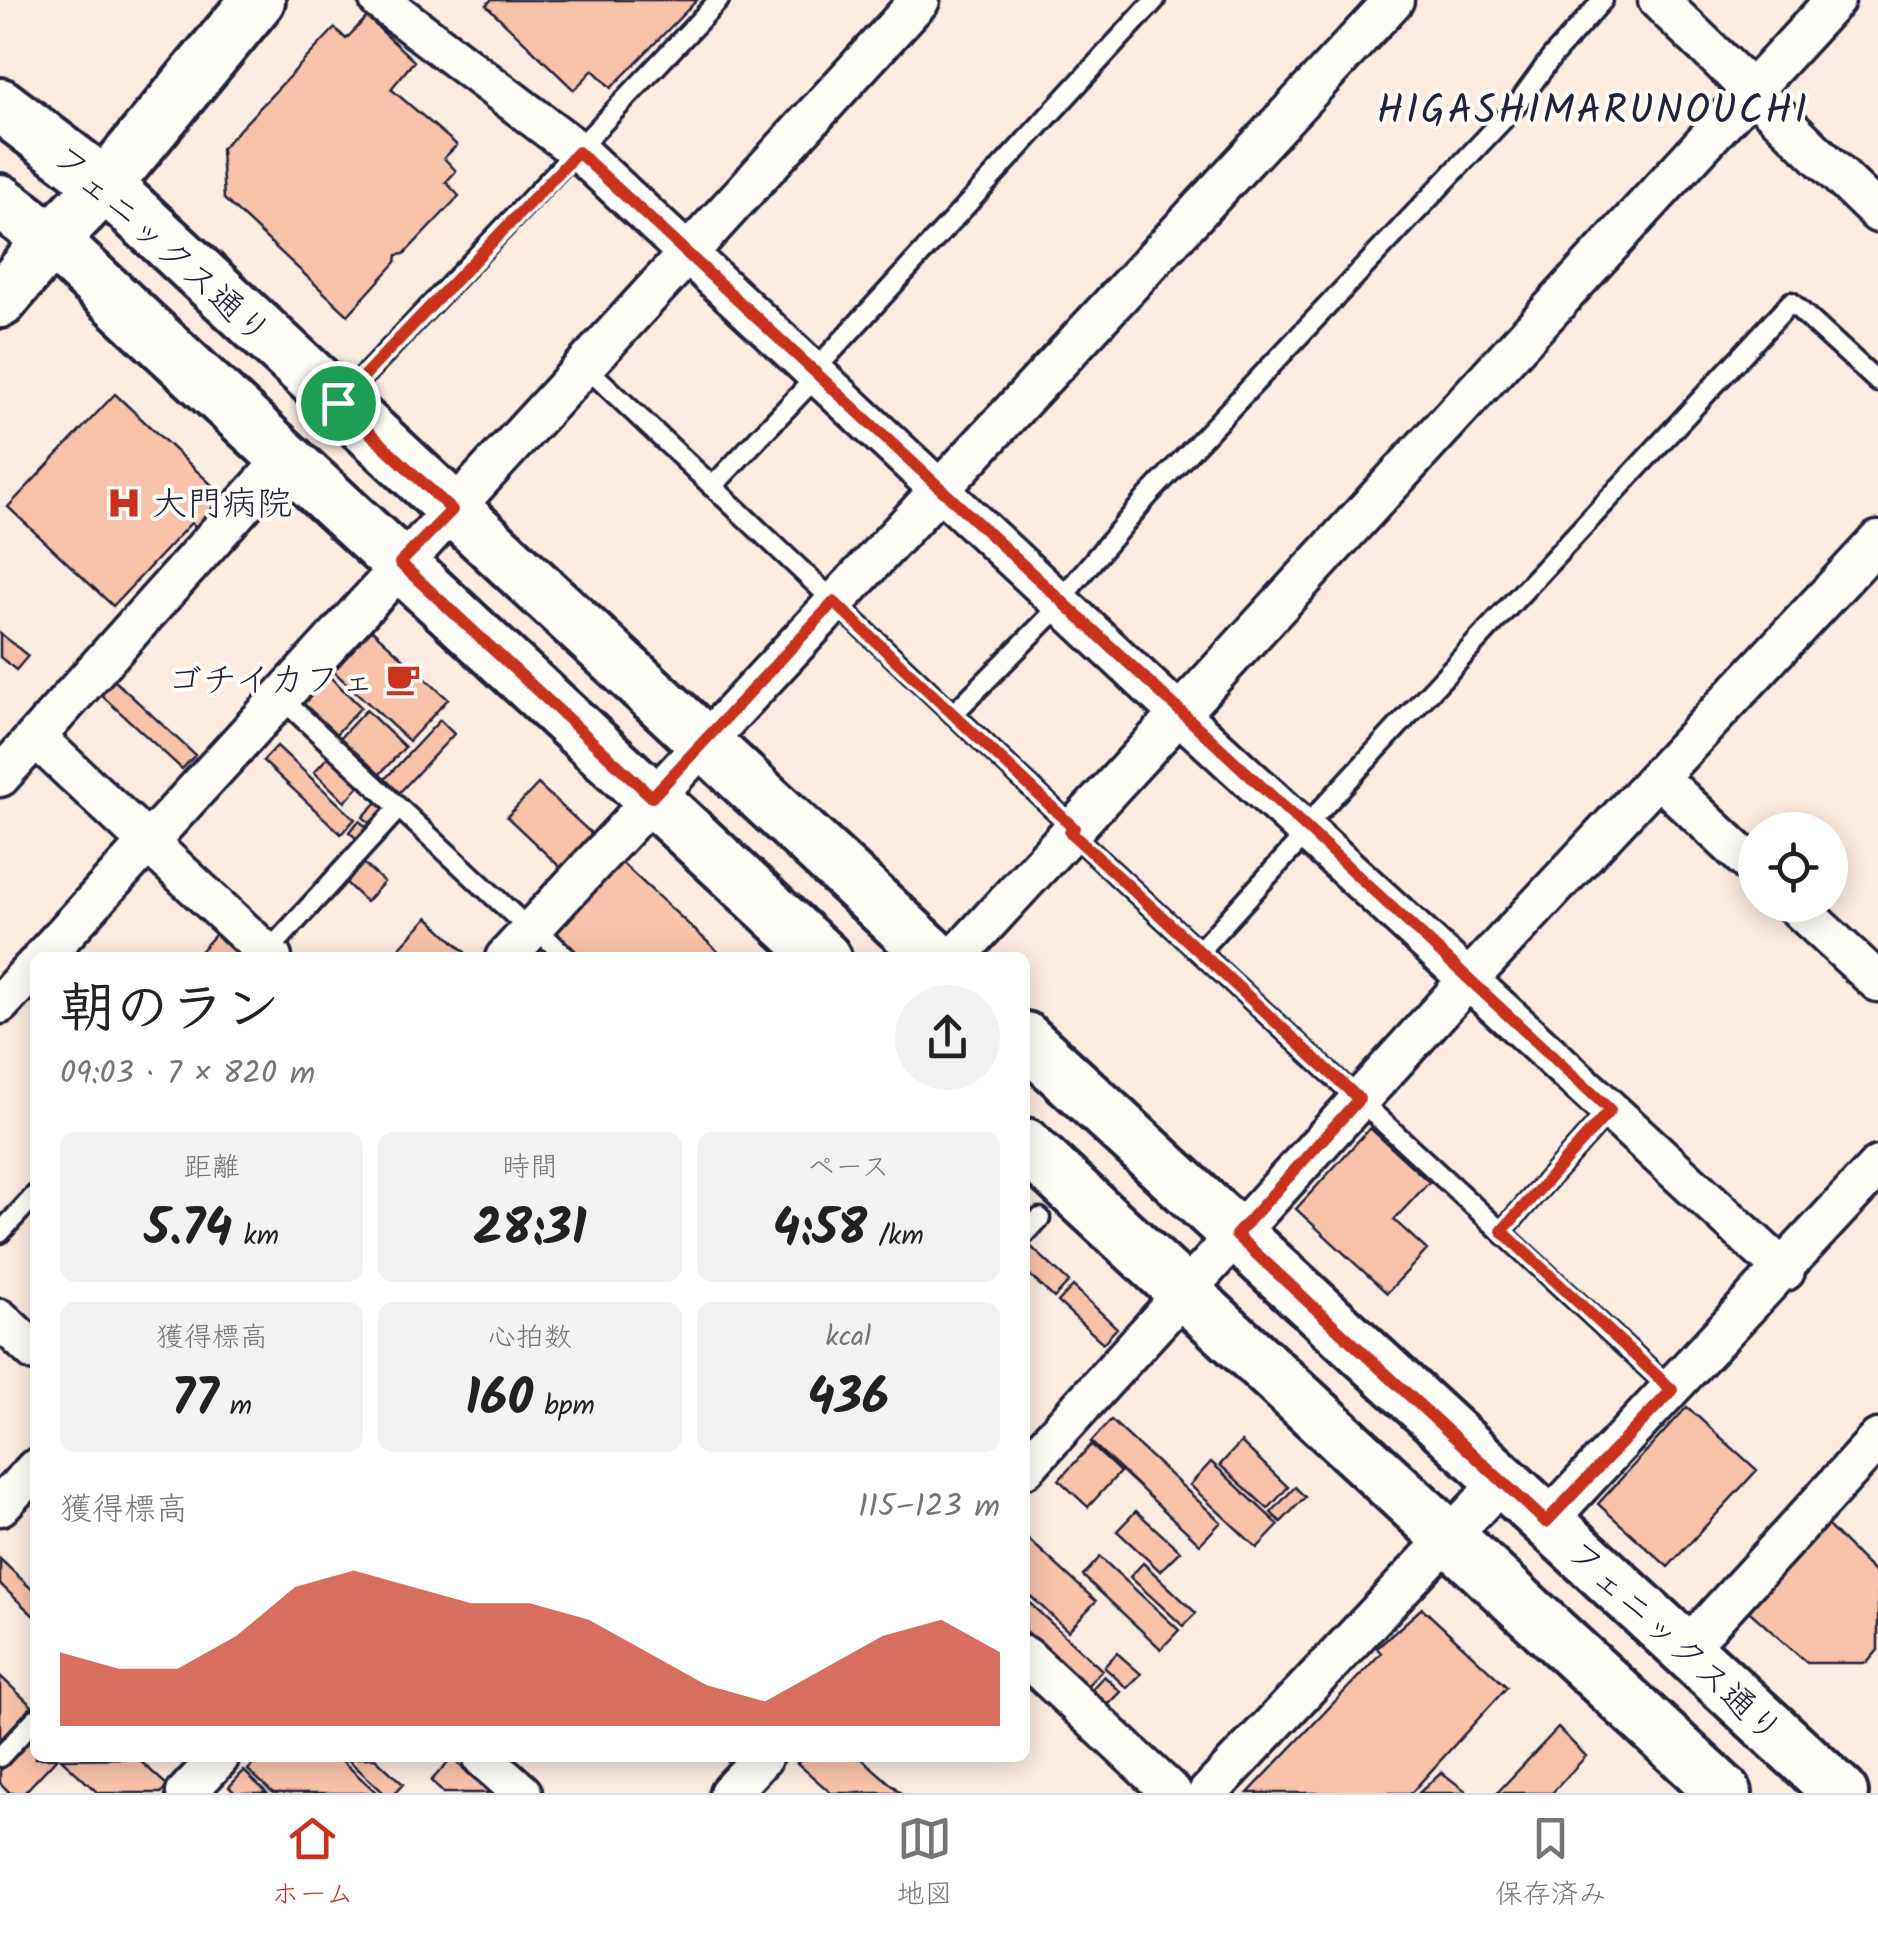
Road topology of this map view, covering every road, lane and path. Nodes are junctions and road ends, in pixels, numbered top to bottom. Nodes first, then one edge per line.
1 (258, 0) edge
2 (379, 0) edge
3 (719, 0) edge
4 (920, 0) edge
5 (1154, 0) edge
6 (1394, 0) edge
7 (1603, 0) edge
8 (1658, 0) edge
9 (1835, 0) edge
10 (1752, 90) junction
11 (0, 104) edge
12 (578, 152) junction
13 (105, 185) junction
14 (0, 201) edge
15 (1878, 214) edge
16 (51, 240) junction
17 (687, 257) junction
18 (0, 301) edge
19 (585, 366) junction
20 (815, 374) junction
21 (1878, 382) edge
22 (338, 403) junction
23 (286, 457) junction
24 (712, 487) junction
25 (940, 488) junction
26 (452, 510) junction
27 (1878, 540) edge
28 (400, 563) junction
29 (834, 602) junction
30 (1061, 602) junction
31 (279, 696) junction
32 (953, 714) junction
33 (1179, 714) junction
34 (36, 738) junction
35 (703, 741) junction
36 (0, 776) edge
37 (1660, 779) junction
38 (652, 797) junction
39 (398, 808) junction
40 (1072, 830) junction
41 (1306, 830) junction
42 (148, 842) junction
43 (1738, 852) edge
44 (1813, 922) edge
45 (523, 938) edge
46 (1199, 951) junction
47 (47, 952) edge
48 (262, 952) edge
49 (266, 952) edge
50 (554, 952) edge
51 (818, 952) edge
52 (930, 952) edge
53 (960, 952) edge
54 (30, 971) edge
55 (1468, 980) junction
56 (1878, 982) edge
57 (0, 1004) edge
58 (1030, 1045) edge
59 (1359, 1099) junction
60 (1610, 1110) junction
61 (1030, 1150) edge
62 (1878, 1166) edge
63 (30, 1200) edge
64 (1040, 1218) dead end
65 (1030, 1229) edge
66 (1502, 1231) junction
67 (0, 1233) edge
68 (1236, 1235) junction
69 (1785, 1271) junction
70 (1185, 1293) junction
71 (0, 1319) edge
72 (30, 1347) edge
73 (1672, 1390) junction
74 (1878, 1439) edge
75 (1030, 1463) edge
76 (30, 1474) edge
77 (1502, 1481) junction
78 (0, 1506) edge
79 (1546, 1522) junction
80 (1449, 1538) junction
81 (1685, 1650) junction
82 (1030, 1661) edge
83 (30, 1724) edge
84 (0, 1757) edge
85 (214, 1762) edge
86 (487, 1762) edge
87 (758, 1762) edge
88 (186, 1793) edge
89 (522, 1793) edge
90 (729, 1793) edge
91 (1172, 1793) edge
92 (1208, 1793) edge
93 (1725, 1793) edge
94 (1841, 1793) edge

1 - 13 street
2 - 12 street
3 - 12 lane
4 - 17 street
5 - 20 lane
6 - 25 street
7 - 30 lane
8 - 10 street
9 - 10 street
10 - 15 street
10 - 33 street
11 - 13 street, フェニックス通り
12 - 17 street
12 - 22 lane
13 - 16 street
13 - 22 street, フェニックス通り
14 - 16 street, フェニックス通り
16 - 18 street
16 - 23 street, フェニックス通り
17 - 19 street
17 - 20 street
19 - 24 lane
19 - 26 street
20 - 24 lane
20 - 25 street
21 - 41 lane
22 - 26 street, フェニックス通り
23 - 28 street, フェニックス通り
23 - 34 street
24 - 29 lane
25 - 29 street
25 - 30 street
26 - 28 street
26 - 35 street, フェニックス通り
27 - 37 street
28 - 31 street
28 - 38 street, フェニックス通り
29 - 32 lane
29 - 35 street
30 - 32 lane
30 - 33 street
31 - 39 lane
31 - 42 street
32 - 40 lane
33 - 40 street
33 - 41 street
34 - 36 street
34 - 42 street
35 - 38 street
35 - 52 street, フェニックス通り
37 - 43 street
37 - 55 street
38 - 45 street
38 - 51 street, フェニックス通り
39 - 45 lane
39 - 49 lane
40 - 46 lane
40 - 53 street
41 - 46 lane
41 - 55 street
42 - 47 street
42 - 48 street
44 - 56 street
45 - 50 lane
46 - 59 lane
54 - 57 street
55 - 59 street
55 - 60 street
58 - 68 street, フェニックス通り
59 - 66 lane
59 - 68 street
60 - 66 lane
60 - 69 street
61 - 70 street
62 - 69 street
63 - 67 lane
64 - 65 lane
66 - 73 lane
68 - 70 street
68 - 77 street, フェニックス通り
69 - 73 street
70 - 75 street
70 - 80 street
71 - 72 street
73 - 79 street
74 - 81 street
76 - 78 street
77 - 79 street, フェニックス通り
77 - 80 street
79 - 81 street, フェニックス通り
80 - 92 street
80 - 93 street
81 - 94 street, フェニックス通り
82 - 91 street
83 - 84 lane
85 - 88 street
86 - 89 street
87 - 90 street

